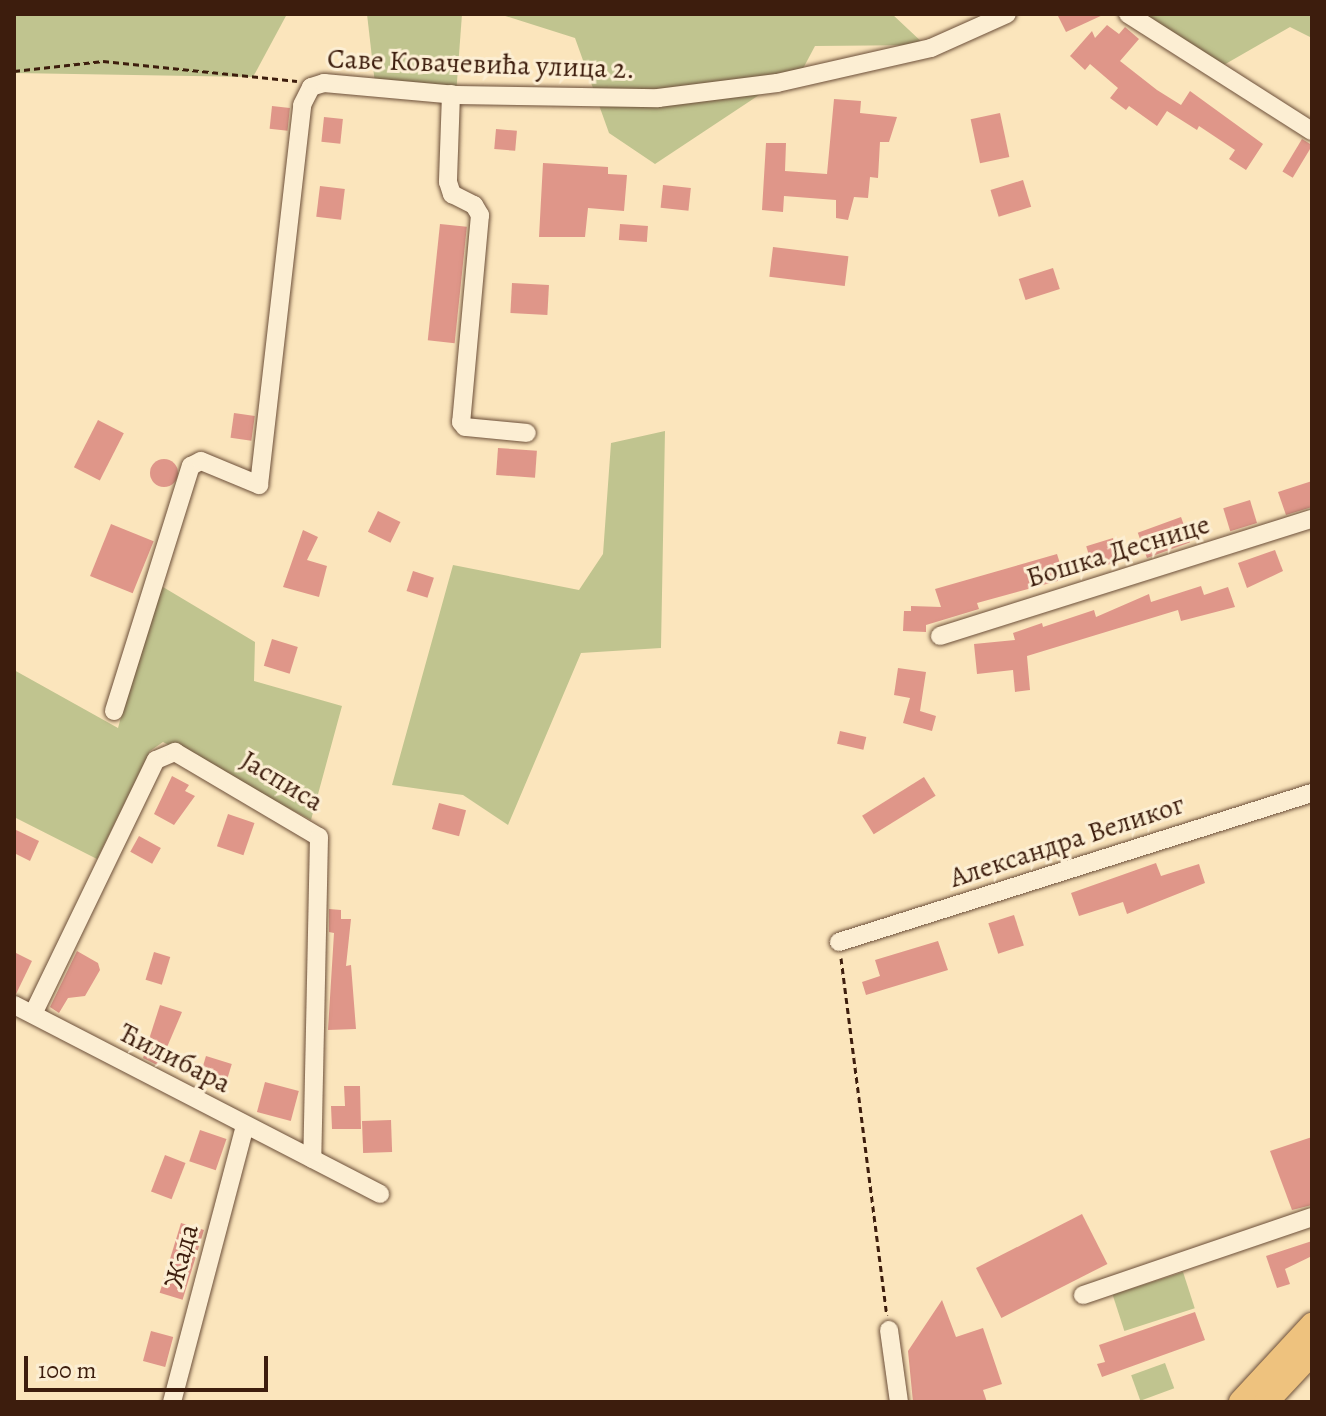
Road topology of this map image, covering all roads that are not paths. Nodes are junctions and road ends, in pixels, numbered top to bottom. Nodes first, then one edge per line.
1 (1007, 14) edge
2 (1128, 14) edge
3 (451, 94) junction
4 (1312, 131) edge
5 (527, 433) dead end
6 (1312, 519) edge
7 (940, 636) dead end
8 (114, 711) dead end
9 (1312, 793) edge
10 (839, 942) road end
11 (14, 1005) edge
12 (33, 1014) junction
13 (245, 1125) junction
14 (312, 1159) junction
15 (380, 1194) dead end
16 (1312, 1217) edge
17 (1083, 1295) dead end
18 (1312, 1325) edge
19 (889, 1330) road end
20 (1312, 1353) edge
21 (1272, 1401) edge
22 (172, 1402) edge
23 (899, 1402) edge
24 (1241, 1402) edge

1 - 3 street, Саве Ковачевића улица 2.
2 - 4 street
3 - 5 street
3 - 8 street, Саве Ковачевића улица 2.
6 - 7 street, Бошка Деснице
9 - 10 street, Александра Великог
11 - 12 street, Ћилибара
12 - 13 street, Ћилибара
12 - 14 street, Јасписа
13 - 14 street, Ћилибара
13 - 22 street, Жада
14 - 15 street
16 - 17 street
18 - 24 main road
19 - 23 street
20 - 21 main road

